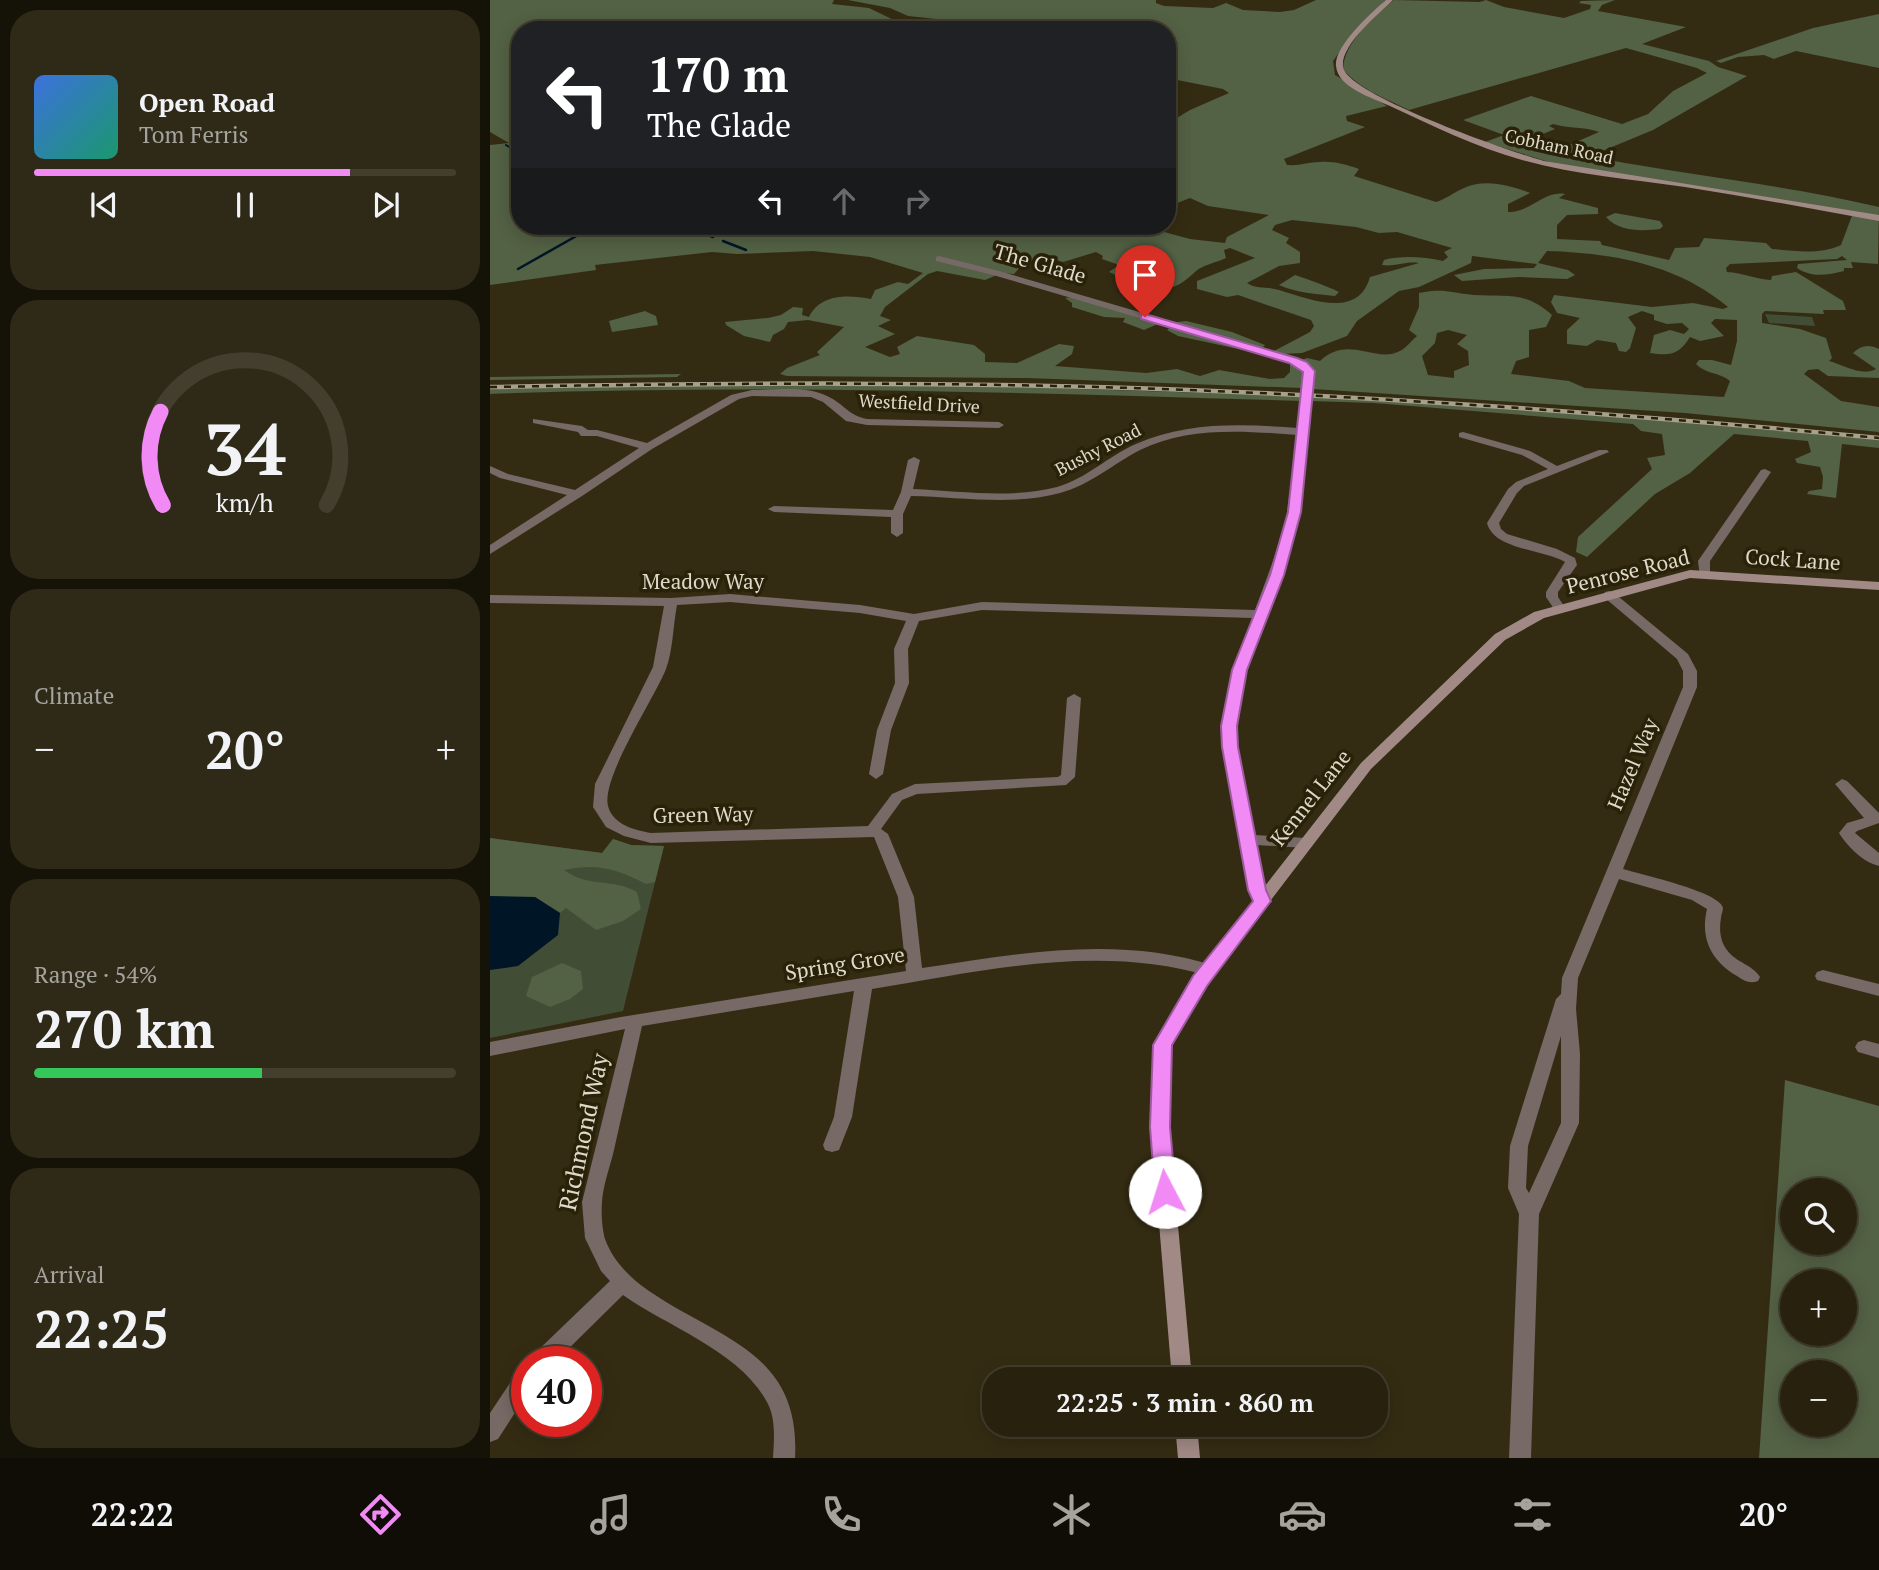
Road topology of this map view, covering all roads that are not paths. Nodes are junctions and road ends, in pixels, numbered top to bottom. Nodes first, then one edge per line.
1 (1390, 0) edge
2 (1879, 218) edge
3 (939, 259) dead end
4 (537, 421) dead end
5 (999, 425) dead end
6 (1304, 432) junction
7 (1464, 435) dead end
8 (648, 447) junction
9 (1603, 452) dead end
10 (914, 460) dead end
11 (490, 469) edge
12 (1555, 469) junction
13 (1765, 472) dead end
14 (907, 492) junction
15 (578, 495) junction
16 (774, 509) dead end
17 (897, 514) junction
18 (897, 533) dead end
19 (490, 550) edge
20 (1704, 574) junction
21 (1879, 586) edge
22 (1609, 595) junction
23 (490, 599) edge
24 (671, 602) junction
25 (1560, 609) junction
26 (1260, 614) junction
27 (914, 618) junction
28 (1074, 698) dead end
29 (876, 774) dead end
30 (1842, 784) dead end
31 (1876, 818) edge
32 (873, 831) junction
33 (1248, 839) junction
34 (1306, 843) junction
35 (1879, 862) edge
36 (1613, 872) junction
37 (1262, 901) junction
38 (1209, 970) junction
39 (1823, 976) dead end
40 (915, 977) junction
41 (1752, 977) dead end
42 (1570, 978) junction
43 (864, 984) junction
44 (1879, 990) edge
45 (635, 1021) junction
46 (490, 1049) edge
47 (832, 1145) dead end
48 (1529, 1214) junction
49 (621, 1283) junction
50 (556, 1346) edge
51 (1181, 1367) edge
52 (511, 1400) edge
53 (490, 1432) edge
54 (1187, 1437) edge
55 (784, 1458) edge
56 (1189, 1458) edge
57 (1520, 1458) edge

1 - 2 street, Cobham Road
3 - 6 street, The Glade, bridge
4 - 8 street
5 - 8 street, Westfield Drive
6 - 14 street, Bushy Road
6 - 26 street, The Glade
7 - 12 street
8 - 15 street, Westfield Drive
9 - 12 street
10 - 14 street
11 - 15 street
12 - 25 street
13 - 20 street
14 - 17 street
15 - 19 street, Westfield Drive
16 - 17 street
17 - 18 street
20 - 21 street, Cock Lane
20 - 22 street, Penrose Road
22 - 25 street, Penrose Road
22 - 36 street, Hazel Way
23 - 24 street, Meadow Way
24 - 27 street, Meadow Way
24 - 32 street, Green Way
25 - 34 street, Kennel Lane
26 - 27 street, Meadow Way
26 - 33 street, The Glade
27 - 29 street
28 - 32 street
30 - 31 street
31 - 35 street
32 - 40 street
33 - 34 street
33 - 37 street, The Glade
34 - 37 street, Kennel Lane
36 - 41 street
36 - 42 street, Hazel Way
37 - 38 street, Kennel Lane
38 - 40 street, Spring Grove
38 - 51 street, Kennel Lane
39 - 44 street
40 - 43 street, Spring Grove
42 - 48 street, Hazel Way
42 - 48 street, Hazel Way
43 - 45 street, Spring Grove
43 - 47 street
45 - 46 street, Spring Grove
45 - 49 street, Richmond Way
48 - 57 street, Hazel Way
49 - 50 street
49 - 55 street, Richmond Way
52 - 53 street
54 - 56 street

